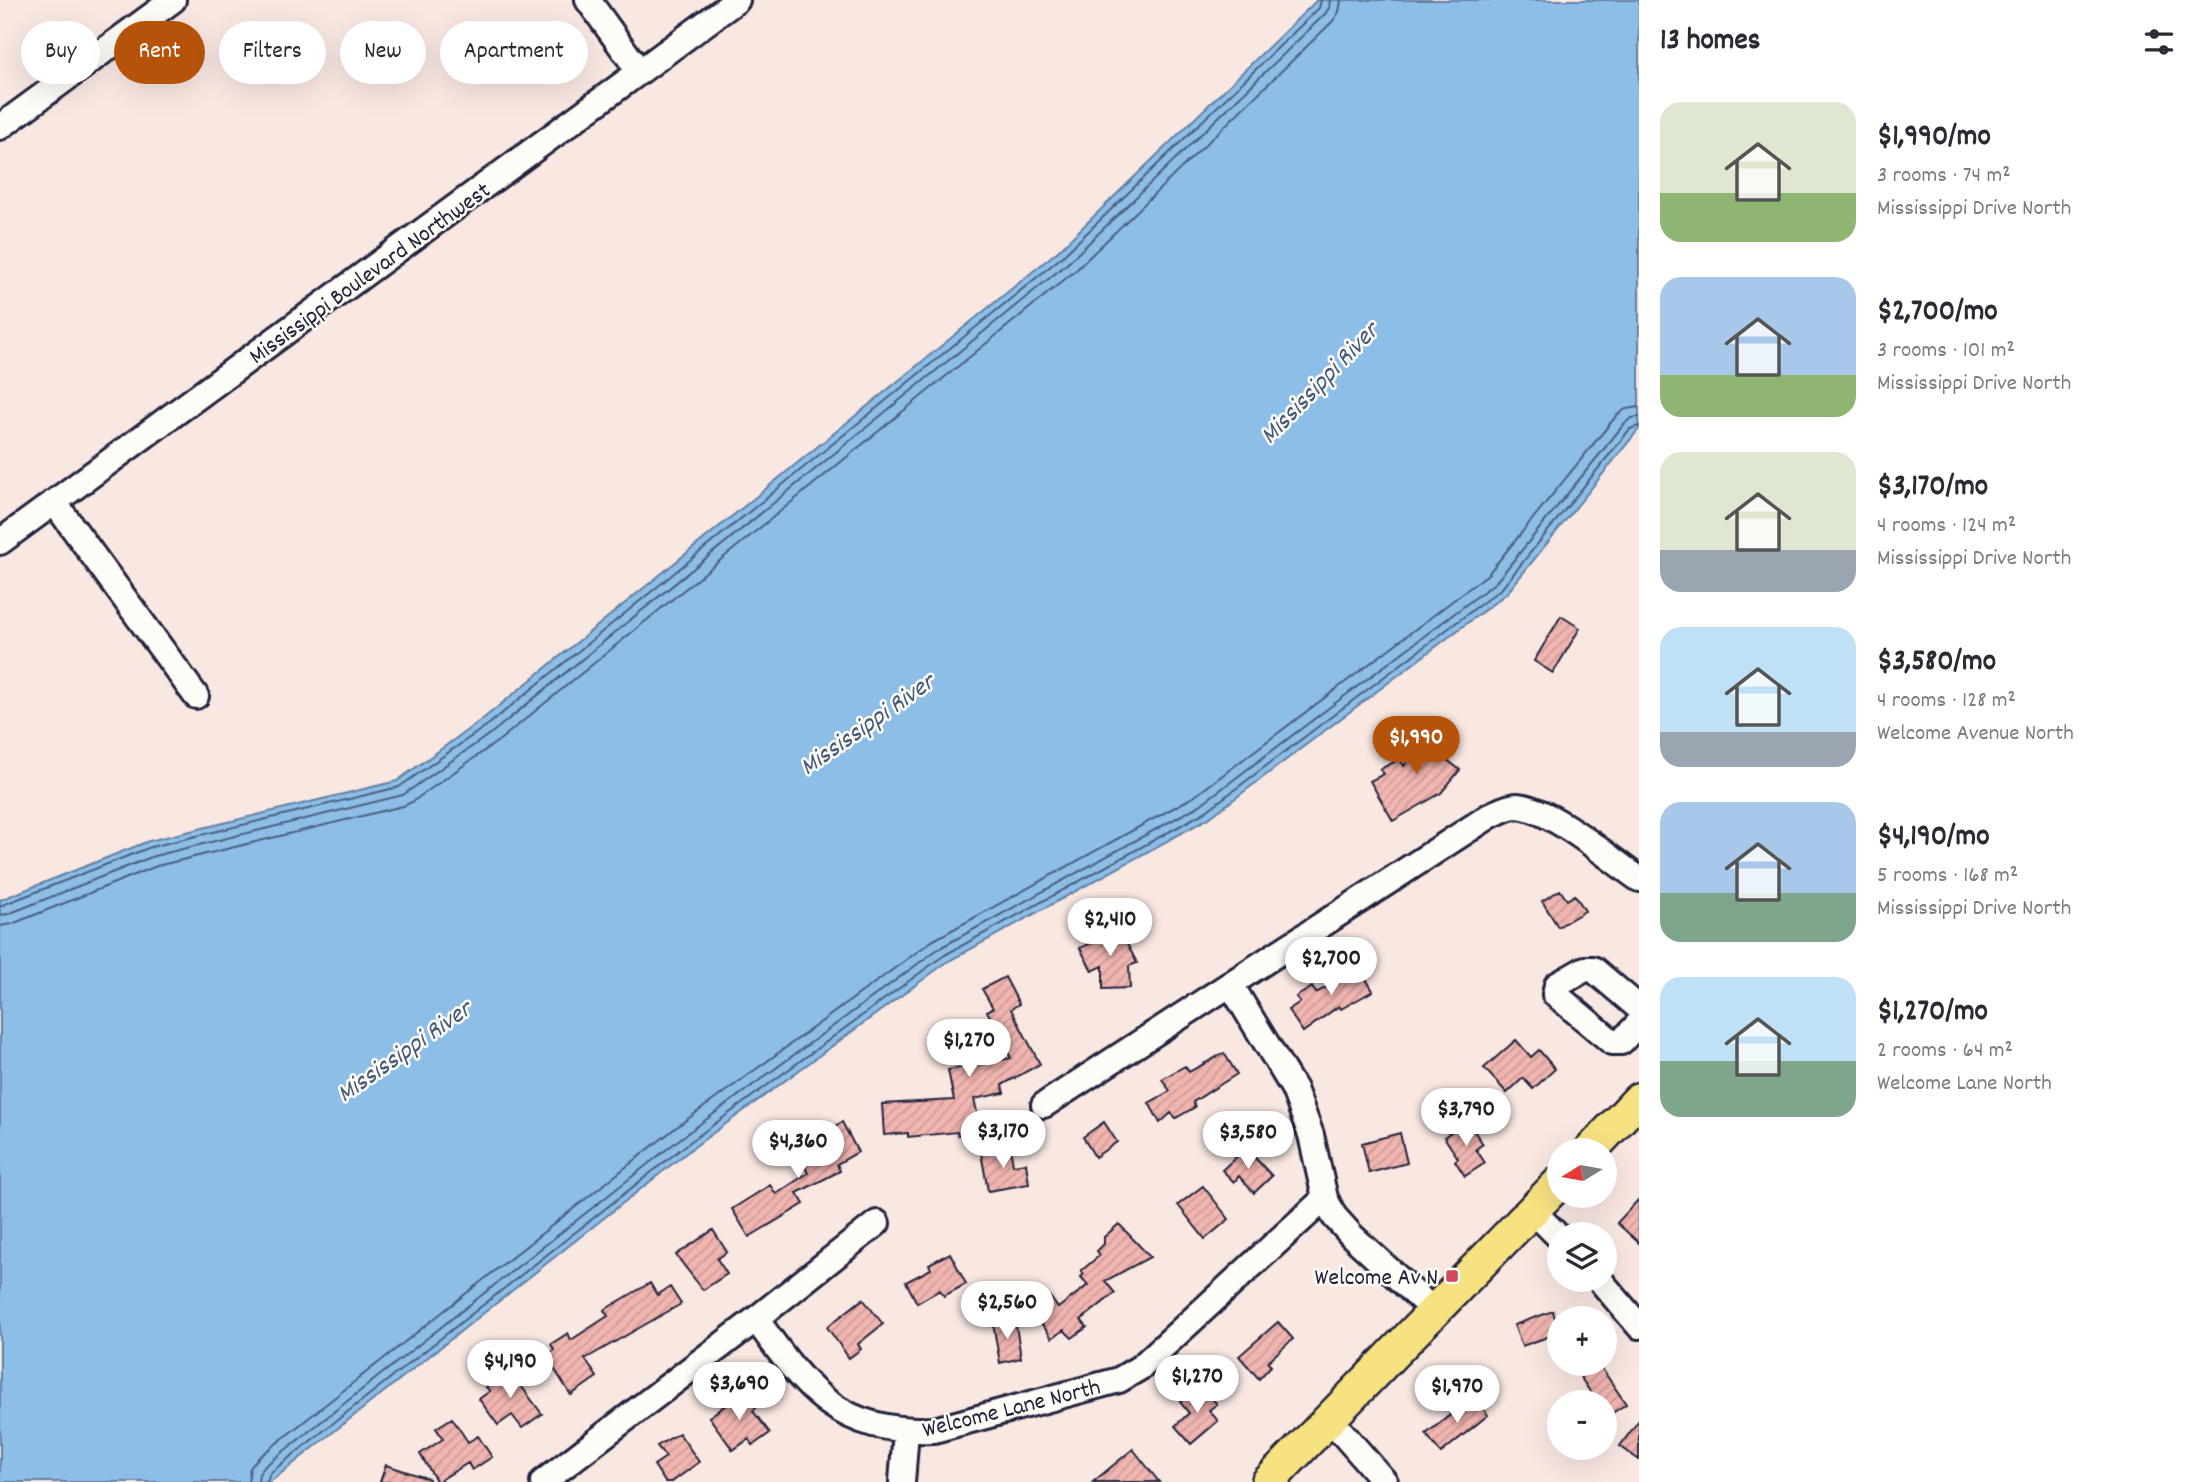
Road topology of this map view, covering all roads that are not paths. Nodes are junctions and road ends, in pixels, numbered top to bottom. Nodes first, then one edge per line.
1 (173, 0) edge
2 (588, 0) edge
3 (737, 0) edge
4 (639, 71) junction
5 (0, 127) edge
6 (54, 502) junction
7 (0, 542) edge
8 (196, 696) dead end
9 (1639, 879) edge
10 (1231, 985) junction
11 (1639, 1008) edge
12 (1639, 1023) edge
13 (1639, 1099) edge
14 (1044, 1105) dead end
15 (1602, 1138) edge
16 (1547, 1196) edge
17 (1325, 1198) junction
18 (1533, 1211) junction
19 (877, 1223) dead end
20 (1547, 1225) edge
21 (1610, 1292) edge
22 (1434, 1311) junction
23 (756, 1319) junction
24 (1639, 1326) edge
25 (1331, 1420) junction
26 (906, 1431) junction
27 (543, 1482) edge
28 (902, 1482) edge
29 (1268, 1482) edge
30 (1385, 1482) edge

1 - 5 street
2 - 4 street
3 - 4 street, Mississippi Boulevard Northwest
4 - 6 street, Mississippi Boulevard Northwest
6 - 7 street, Mississippi Boulevard Northwest
6 - 8 street
9 - 10 street
10 - 14 street
10 - 17 street
11 - 12 street
13 - 15 main road
16 - 18 main road
17 - 22 street
17 - 26 street, Welcome Lane North
18 - 20 street
18 - 22 main road
19 - 23 street
21 - 24 street
22 - 25 main road
23 - 26 street, Welcome Lane North
23 - 27 street
25 - 29 main road
25 - 30 street
26 - 28 street

